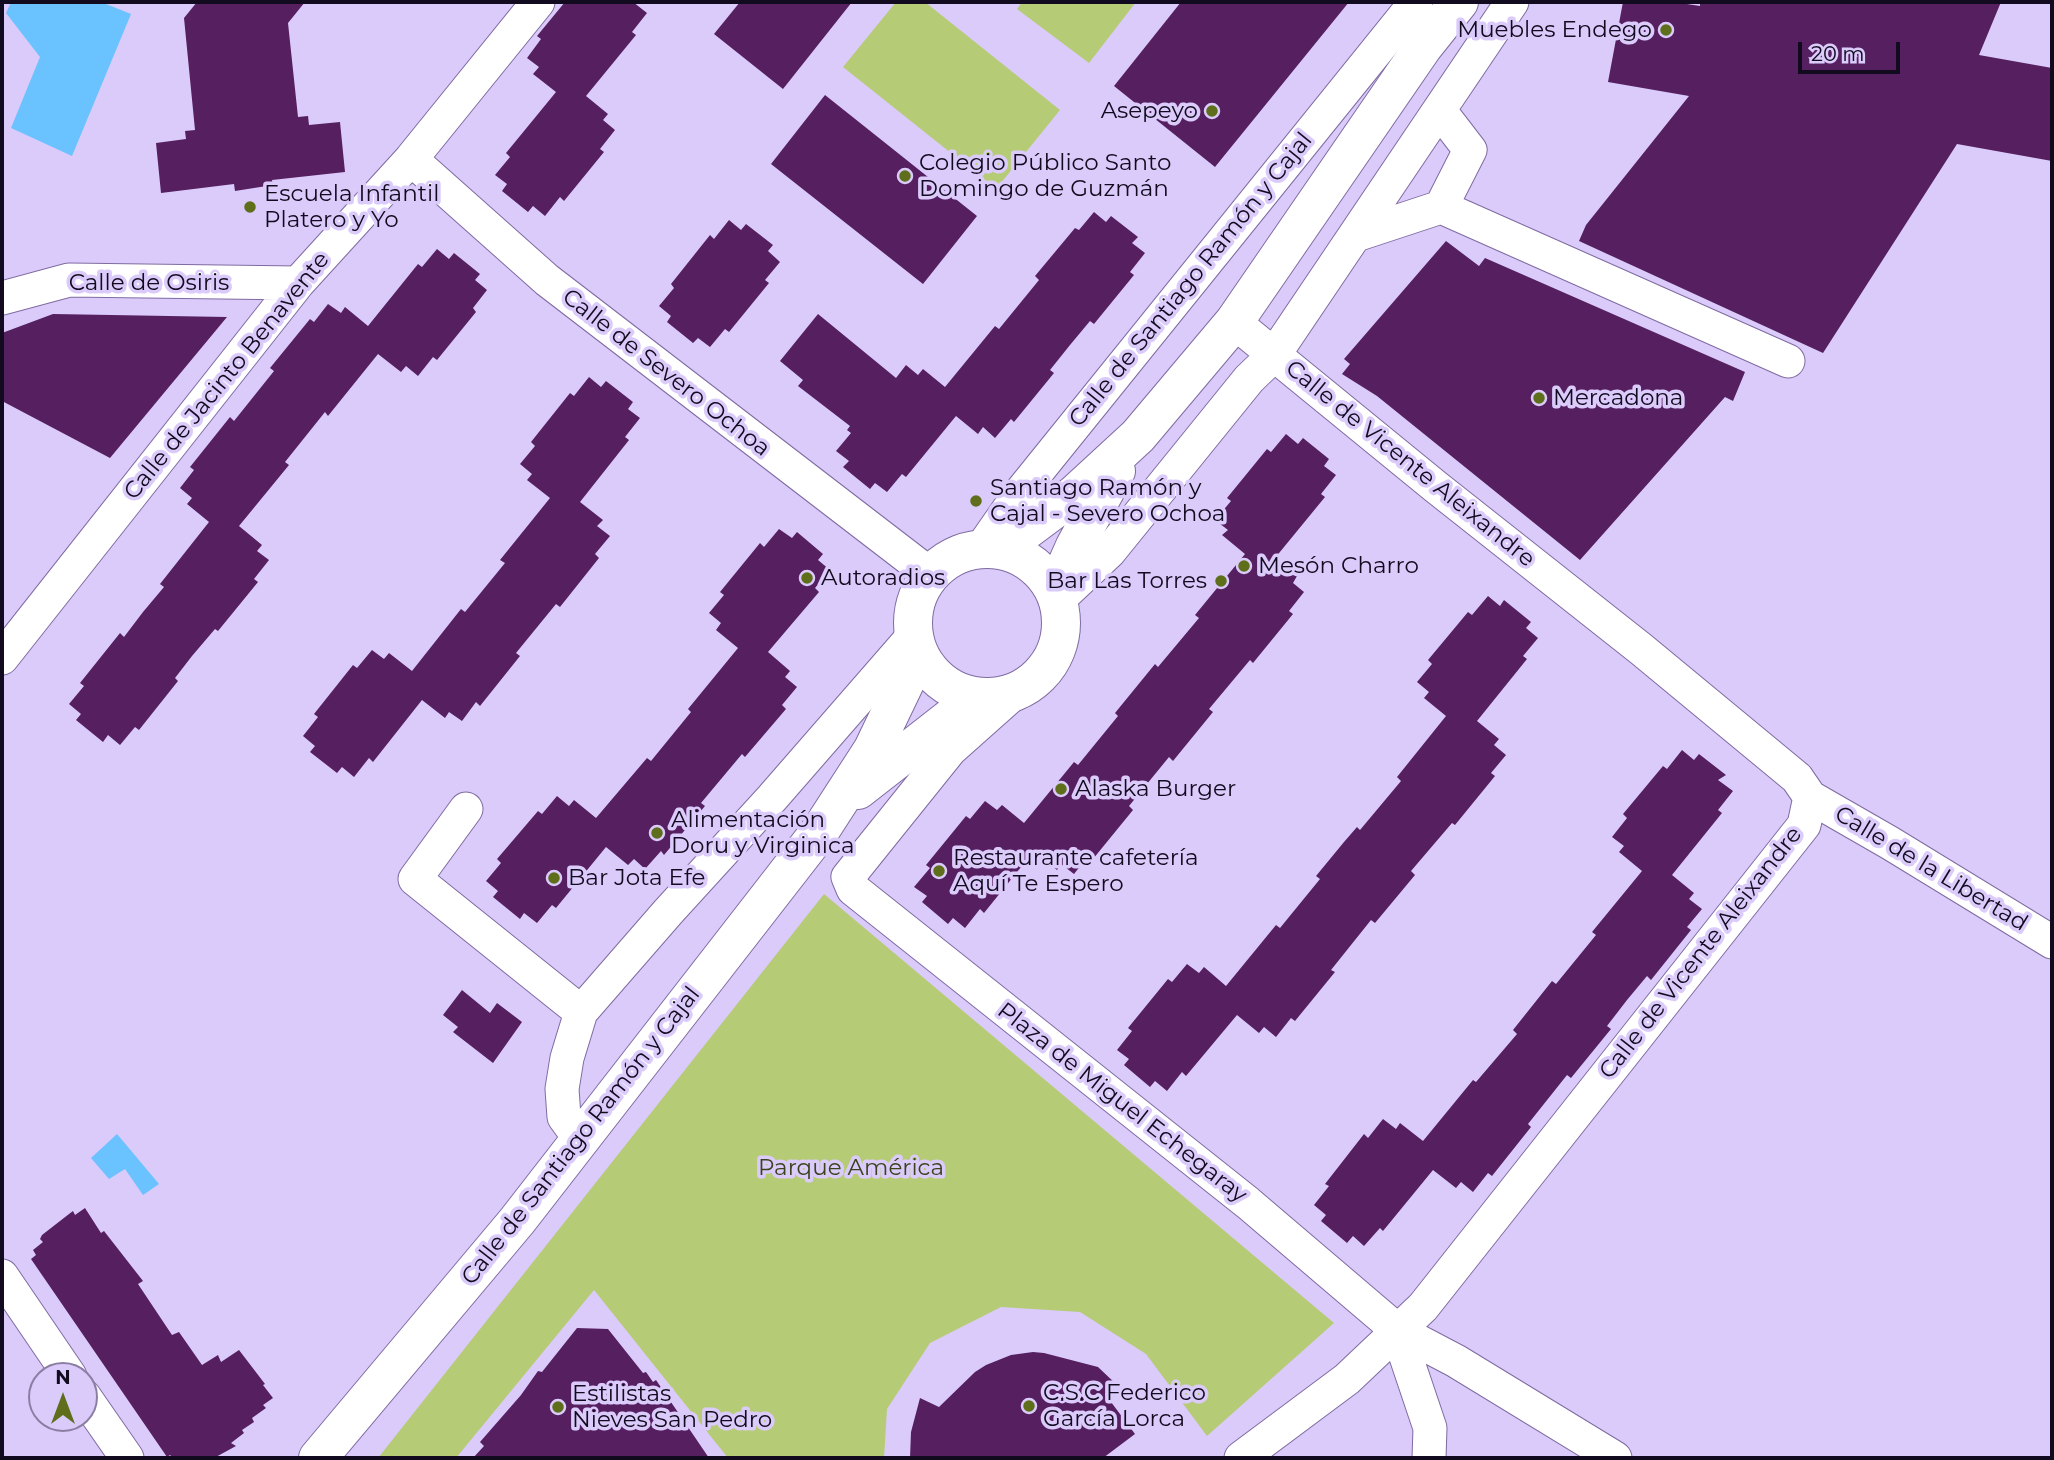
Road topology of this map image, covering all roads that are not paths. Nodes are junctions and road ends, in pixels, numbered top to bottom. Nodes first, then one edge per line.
1 (538, 2) edge
2 (1459, 2) edge
3 (1512, 2) edge
4 (1415, 21) edge
5 (1440, 111) junction
6 (411, 159) junction
7 (1441, 207) junction
8 (1356, 235) junction
9 (298, 283) junction
10 (2, 298) edge
11 (1234, 322) junction
12 (1274, 355) junction
13 (1788, 361) dead end
14 (1138, 436) junction
15 (987, 549) junction
16 (931, 575) junction
17 (1057, 595) junction
18 (915, 639) junction
19 (2, 658) edge
20 (1014, 693) junction
21 (976, 697) junction
22 (1810, 797) junction
23 (837, 807) junction
24 (466, 809) dead end
25 (2052, 942) edge
26 (581, 1012) junction
27 (580, 1139) junction
28 (2, 1276) edge
29 (1397, 1330) junction
30 (60, 1362) edge
31 (98, 1416) edge
32 (127, 1458) edge
33 (318, 1458) edge
34 (1241, 1458) edge
35 (1430, 1458) edge
36 (1615, 1458) edge

1 - 6 street, Calle de Jacinto Benavente
2 - 4 main road
3 - 5 street
4 - 11 main road, Calle de Santiago Ramón y Cajal
4 - 15 street, Calle de Santiago Ramón y Cajal
5 - 7 street
5 - 8 street
6 - 9 street, Calle de Jacinto Benavente
6 - 16 street, Calle de Severo Ochoa
7 - 8 street
7 - 13 street
8 - 12 street
9 - 10 street, Calle de Osiris
9 - 19 street, Calle de Jacinto Benavente
11 - 12 street, Calle de Vicente Aleixandre
11 - 14 main road, Calle de Santiago Ramón y Cajal
12 - 17 street
12 - 22 street, Calle de Vicente Aleixandre
14 - 15 main road, Calle de Santiago Ramón y Cajal
14 - 17 main road, Calle de Santiago Ramón y Cajal
15 - 16 main road
15 - 17 main road
16 - 18 main road
17 - 20 main road
18 - 21 main road
18 - 23 main road, Calle de Santiago Ramón y Cajal
18 - 26 street
20 - 21 main road
20 - 29 street, Plaza de Miguel Echegaray
21 - 23 main road, Calle de Santiago Ramón y Cajal
22 - 25 street, Calle de la Libertad
22 - 29 street, Calle de Vicente Aleixandre
23 - 27 main road, Calle de Santiago Ramón y Cajal
24 - 26 street
26 - 27 street
27 - 33 main road, Calle de Santiago Ramón y Cajal
28 - 30 street
29 - 34 street, Calle de Vicente Aleixandre
29 - 35 street
29 - 36 street, Plaza de Miguel Echegaray
31 - 32 street

